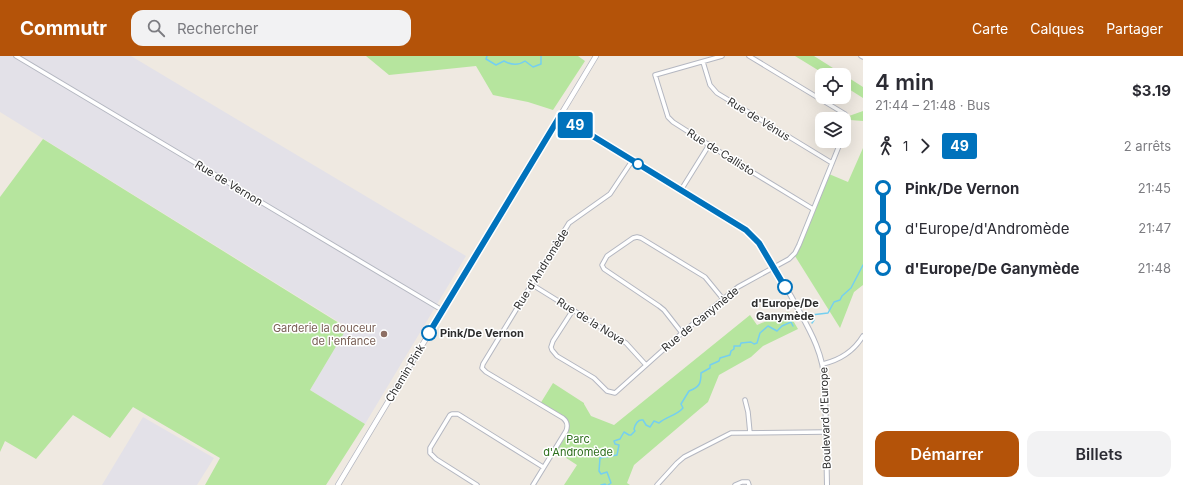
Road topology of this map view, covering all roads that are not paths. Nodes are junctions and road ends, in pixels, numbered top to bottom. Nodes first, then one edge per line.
1 (16, 56) edge
2 (596, 56) edge
3 (722, 56) edge
4 (749, 56) edge
5 (703, 62) junction
6 (842, 112) edge
7 (560, 116) junction
8 (709, 145) junction
9 (838, 148) edge
10 (632, 161) junction
11 (832, 163) junction
12 (681, 190) junction
13 (813, 208) junction
14 (774, 268) junction
15 (531, 284) junction
16 (723, 299) junction
17 (442, 310) junction
18 (573, 310) junction
19 (682, 333) junction
20 (862, 339) edge
21 (823, 364) junction
22 (646, 365) junction
23 (745, 400) dead end
24 (826, 432) junction
25 (750, 433) junction
26 (543, 467) junction
27 (338, 485) edge
28 (477, 485) edge
29 (533, 485) edge
30 (657, 485) edge
31 (735, 485) edge
32 (749, 485) edge
33 (827, 485) edge

1 - 17 street, Rue de Vernon
2 - 7 main road, Chemin Pink
3 - 5 street
4 - 6 street
5 - 8 street, Rue de Callisto
5 - 11 street, Rue de Vénus
7 - 10 street, Boulevard d'Europe
7 - 17 main road, Chemin Pink
8 - 12 street
8 - 13 street, Rue de Callisto
9 - 11 street, Rue de Ganymède
10 - 12 street, Boulevard d'Europe
10 - 15 street, Rue d'Andromède
11 - 13 street, Rue de Ganymède
12 - 14 street, Boulevard d'Europe
13 - 14 street, Rue de Ganymède
14 - 16 street, Rue de Ganymède
14 - 21 street, Boulevard d'Europe
15 - 18 street, Rue de la Nova
15 - 26 street, Rue d'Andromède
16 - 19 street, Rue de Ganymède
16 - 19 street
17 - 27 main road, Chemin Pink
18 - 22 street, Rue de la Nova
18 - 22 street, Rue de Ganymède
19 - 22 street, Rue de Ganymède
20 - 21 street
21 - 24 street, Boulevard d'Europe
23 - 25 street
24 - 25 street
24 - 33 street, Boulevard d'Europe
25 - 30 street
26 - 28 street
26 - 29 street, Rue d'Andromède
31 - 32 street

